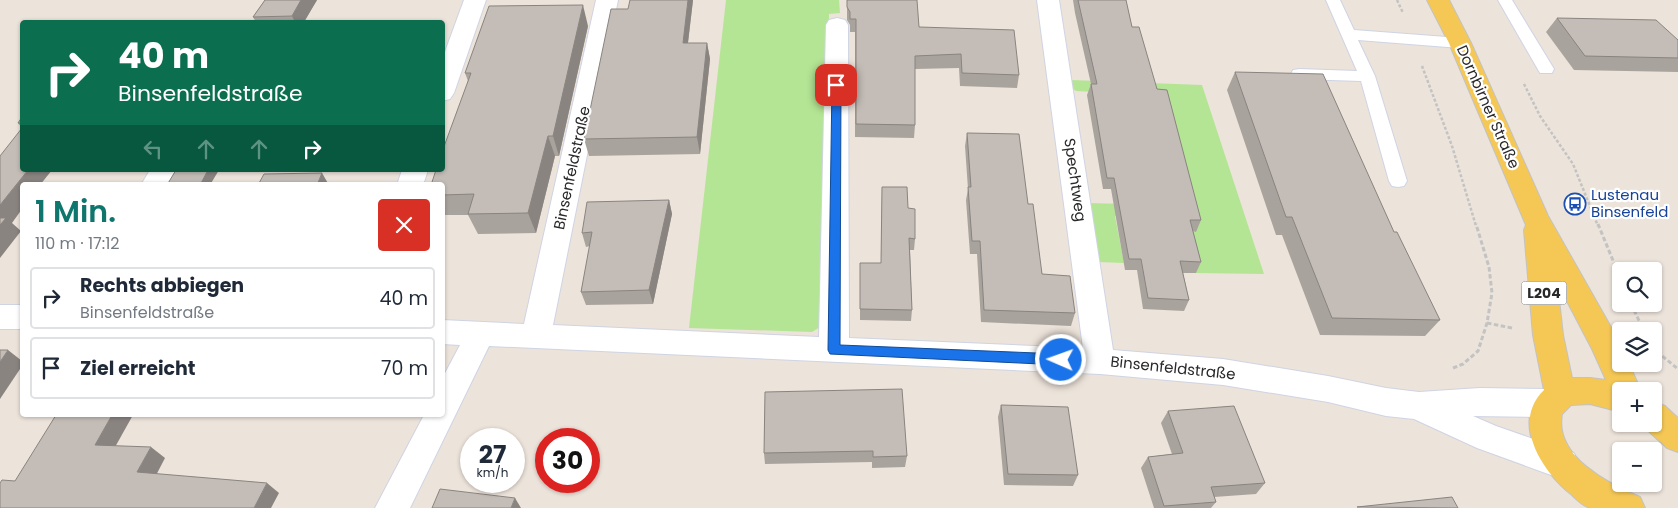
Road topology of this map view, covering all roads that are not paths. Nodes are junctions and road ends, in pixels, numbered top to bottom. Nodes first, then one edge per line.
1 (476, 0) edge
2 (607, 0) edge
3 (1048, 0) edge
4 (1333, 0) edge
5 (1438, 0) edge
6 (1505, 0) edge
7 (837, 25) dead end
8 (1348, 34) junction
9 (1460, 43) junction
10 (1546, 69) dead end
11 (1287, 74) edge
12 (1367, 76) junction
13 (445, 85) edge
14 (1398, 181) dead end
15 (1535, 216) junction
16 (0, 316) edge
17 (20, 317) edge
18 (445, 332) edge
19 (479, 334) junction
20 (536, 337) junction
21 (834, 350) junction
22 (1100, 361) junction
23 (1622, 382) edge
24 (1612, 395) edge
25 (1555, 399) junction
26 (445, 404) edge
27 (1419, 406) junction
28 (439, 417) edge
29 (1662, 423) edge
30 (1678, 438) edge
31 (1562, 464) junction
32 (1600, 501) edge
33 (392, 508) edge
34 (1628, 508) edge

1 - 13 street
2 - 20 street, Binsenfeldstraße
3 - 22 street, Spechtweg
4 - 8 lane
5 - 9 main road, Dornbirner Straße / L204
6 - 10 lane
7 - 21 street
8 - 9 lane
8 - 12 lane
9 - 15 main road, Dornbirner Straße / L204
11 - 12 lane
12 - 14 lane
15 - 23 main road, Dornbirner Straße / L204
15 - 25 main road, Dornbirner Straße / L204
16 - 17 street
18 - 19 street, Binsenfeldstraße
19 - 20 street, Binsenfeldstraße
19 - 26 street
20 - 21 street, Binsenfeldstraße
21 - 22 street, Binsenfeldstraße
22 - 27 street, Binsenfeldstraße
24 - 25 main road
25 - 27 street, Binsenfeldstraße
25 - 31 main road, Dornbirner Straße / L204
27 - 31 street, Binsenfeldstraße
28 - 33 street
29 - 30 main road
31 - 32 main road, Dornbirner Straße / L204
32 - 34 main road, Dornbirner Straße / L204

